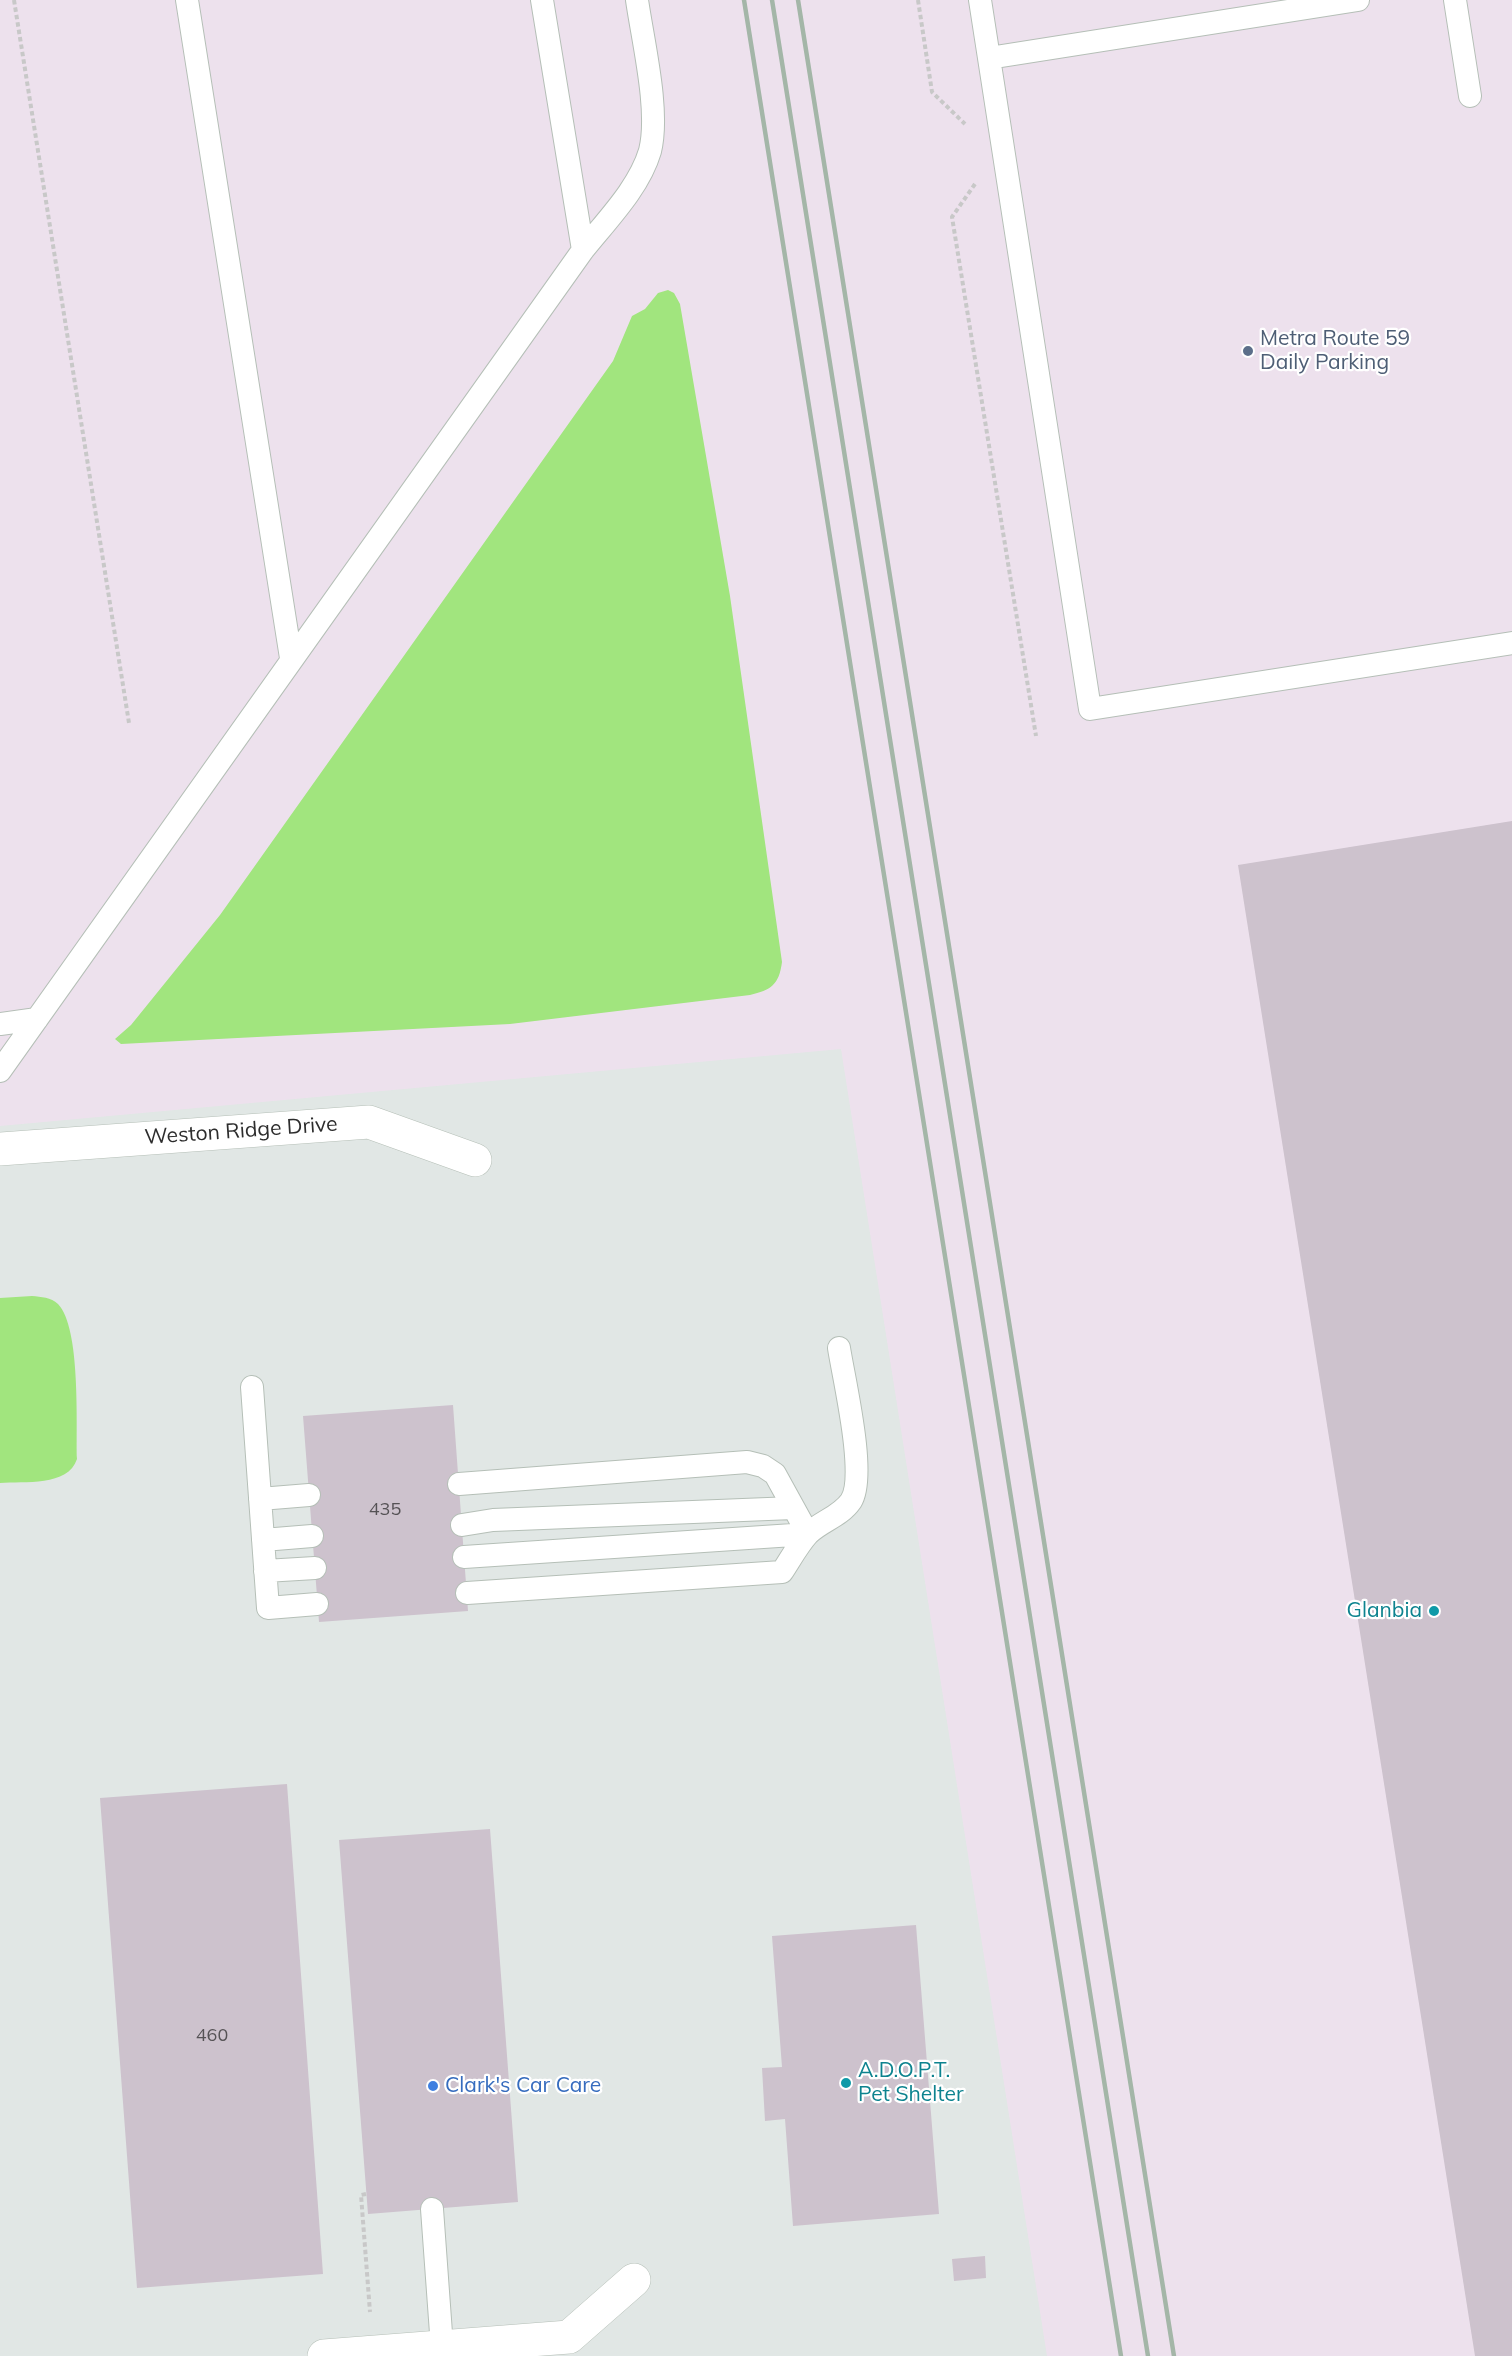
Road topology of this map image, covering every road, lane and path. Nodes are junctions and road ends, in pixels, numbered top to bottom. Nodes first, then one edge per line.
1 (14, 0) edge
2 (187, 0) edge
3 (542, 0) edge
4 (637, 0) edge
5 (918, 0) edge
6 (980, 0) edge
7 (1358, 0) edge
8 (1455, 0) edge
9 (989, 58) junction
10 (1470, 96) dead end
11 (967, 135) dead end
12 (974, 176) dead end
13 (583, 250) junction
14 (1512, 643) edge
15 (291, 658) junction
16 (129, 723) dead end
17 (1036, 736) dead end
18 (37, 1018) junction
19 (0, 1024) edge
20 (0, 1071) edge
21 (0, 1149) edge
22 (476, 1160) dead end
23 (839, 1348) dead end
24 (252, 1387) dead end
25 (459, 1484) dead end
26 (309, 1495) dead end
27 (260, 1499) junction
28 (793, 1508) junction
29 (462, 1525) dead end
30 (808, 1534) junction
31 (312, 1536) dead end
32 (263, 1540) junction
33 (464, 1557) dead end
34 (315, 1568) dead end
35 (265, 1571) junction
36 (467, 1593) dead end
37 (317, 1604) dead end
38 (366, 2194) dead end
39 (432, 2208) dead end
40 (634, 2280) dead end
41 (370, 2312) dead end
42 (442, 2347) junction
43 (324, 2356) edge

1 - 16 path
2 - 15 lane
3 - 13 lane
4 - 13 lane
5 - 11 path
6 - 9 lane
7 - 9 lane
8 - 10 lane
9 - 14 lane
12 - 17 path
13 - 15 lane
15 - 18 lane
18 - 19 lane
18 - 20 lane
21 - 22 street, Weston Ridge Drive
23 - 30 lane
24 - 27 lane
25 - 28 lane
26 - 27 lane
27 - 32 lane
28 - 29 lane
28 - 30 lane
30 - 33 lane
30 - 36 lane
31 - 32 lane
32 - 35 lane
34 - 35 lane
35 - 37 lane
38 - 41 path
39 - 42 lane
40 - 42 street
42 - 43 street

